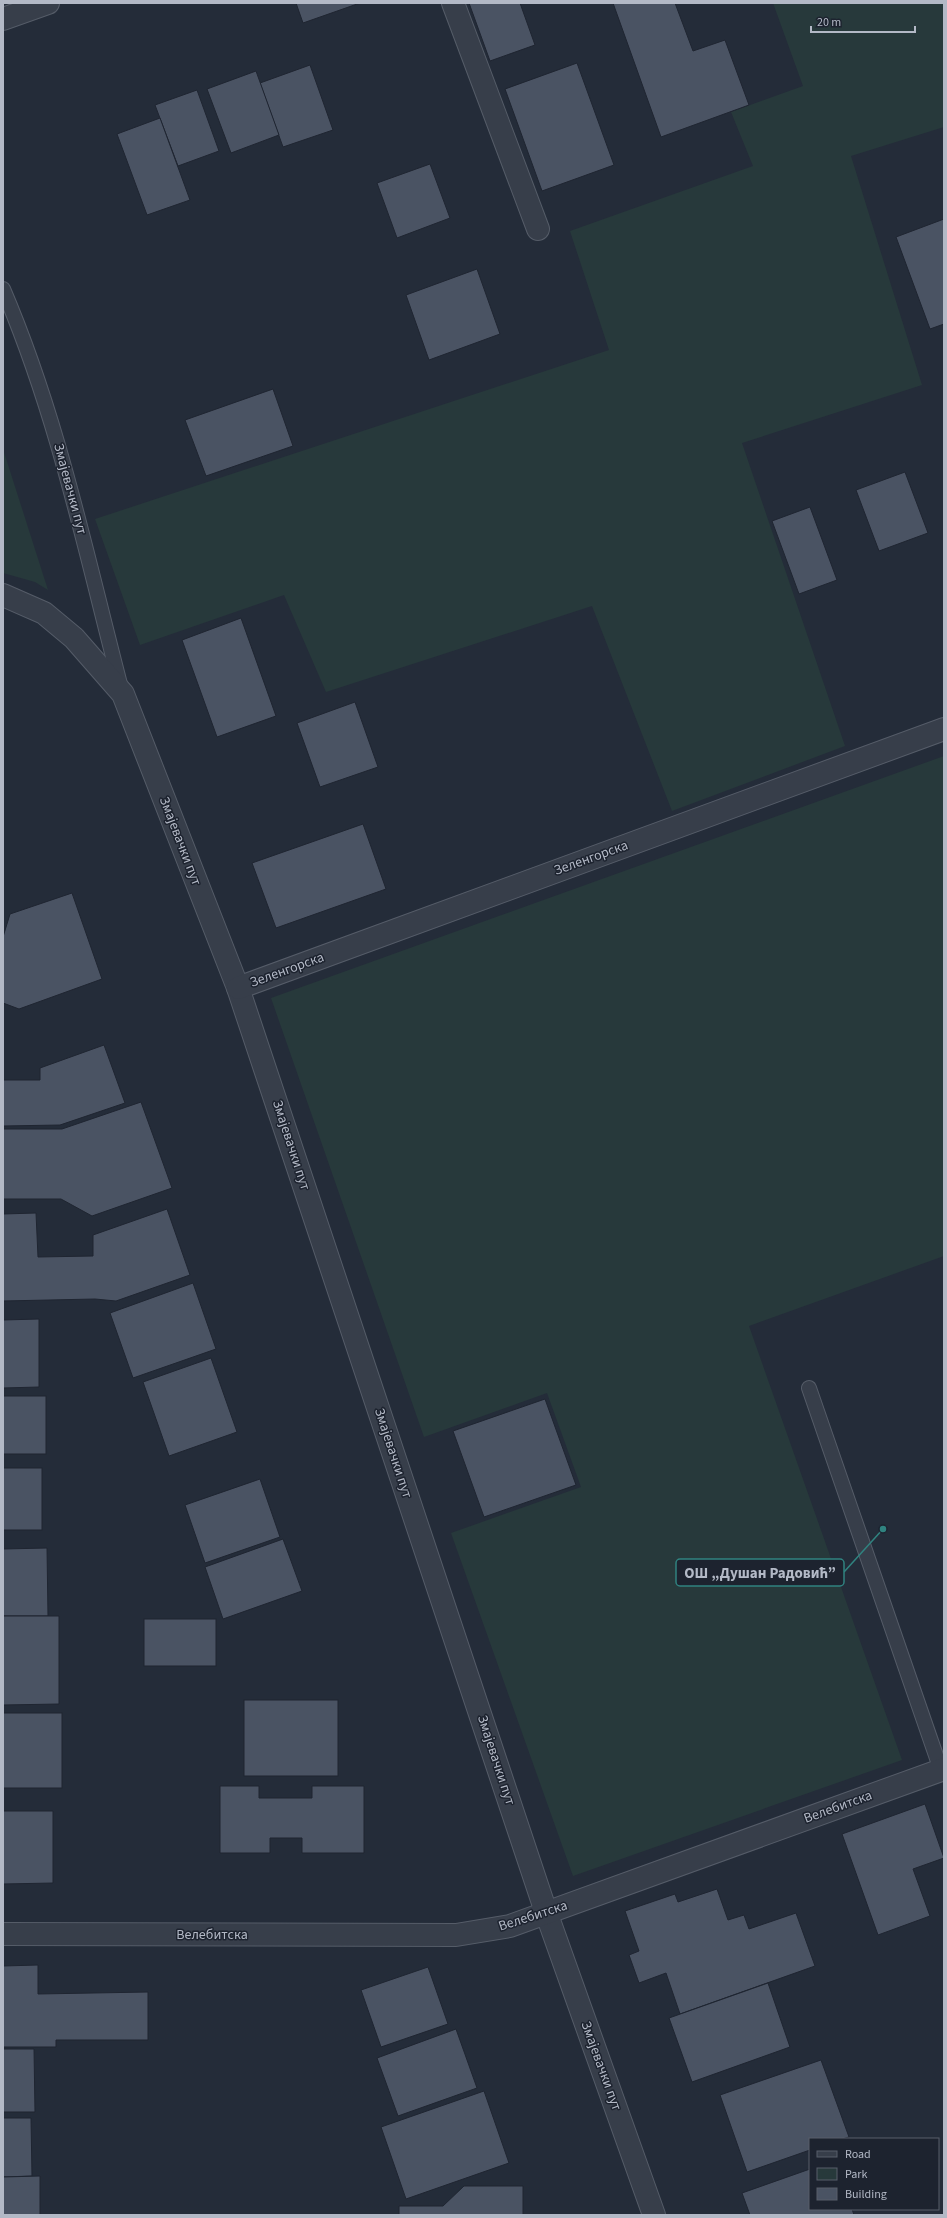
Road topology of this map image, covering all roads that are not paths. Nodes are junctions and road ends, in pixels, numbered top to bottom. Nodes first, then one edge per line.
1 (48, 3) edge
2 (453, 3) edge
3 (3, 19) edge
4 (538, 229) dead end
5 (3, 290) edge
6 (3, 595) edge
7 (123, 694) junction
8 (944, 729) edge
9 (238, 988) junction
10 (809, 1388) dead end
11 (943, 1772) edge
12 (546, 1912) junction
13 (3, 1934) edge
14 (654, 2215) edge

1 - 3 street
2 - 4 street
5 - 7 lane, Змајевачки пут
6 - 7 street, Змајевачки пут
7 - 9 street, Змајевачки пут
8 - 9 street, Зеленгорска
9 - 12 street, Змајевачки пут
10 - 11 lane
11 - 12 street, Велебитска
12 - 13 street, Велебитска
12 - 14 street, Змајевачки пут

